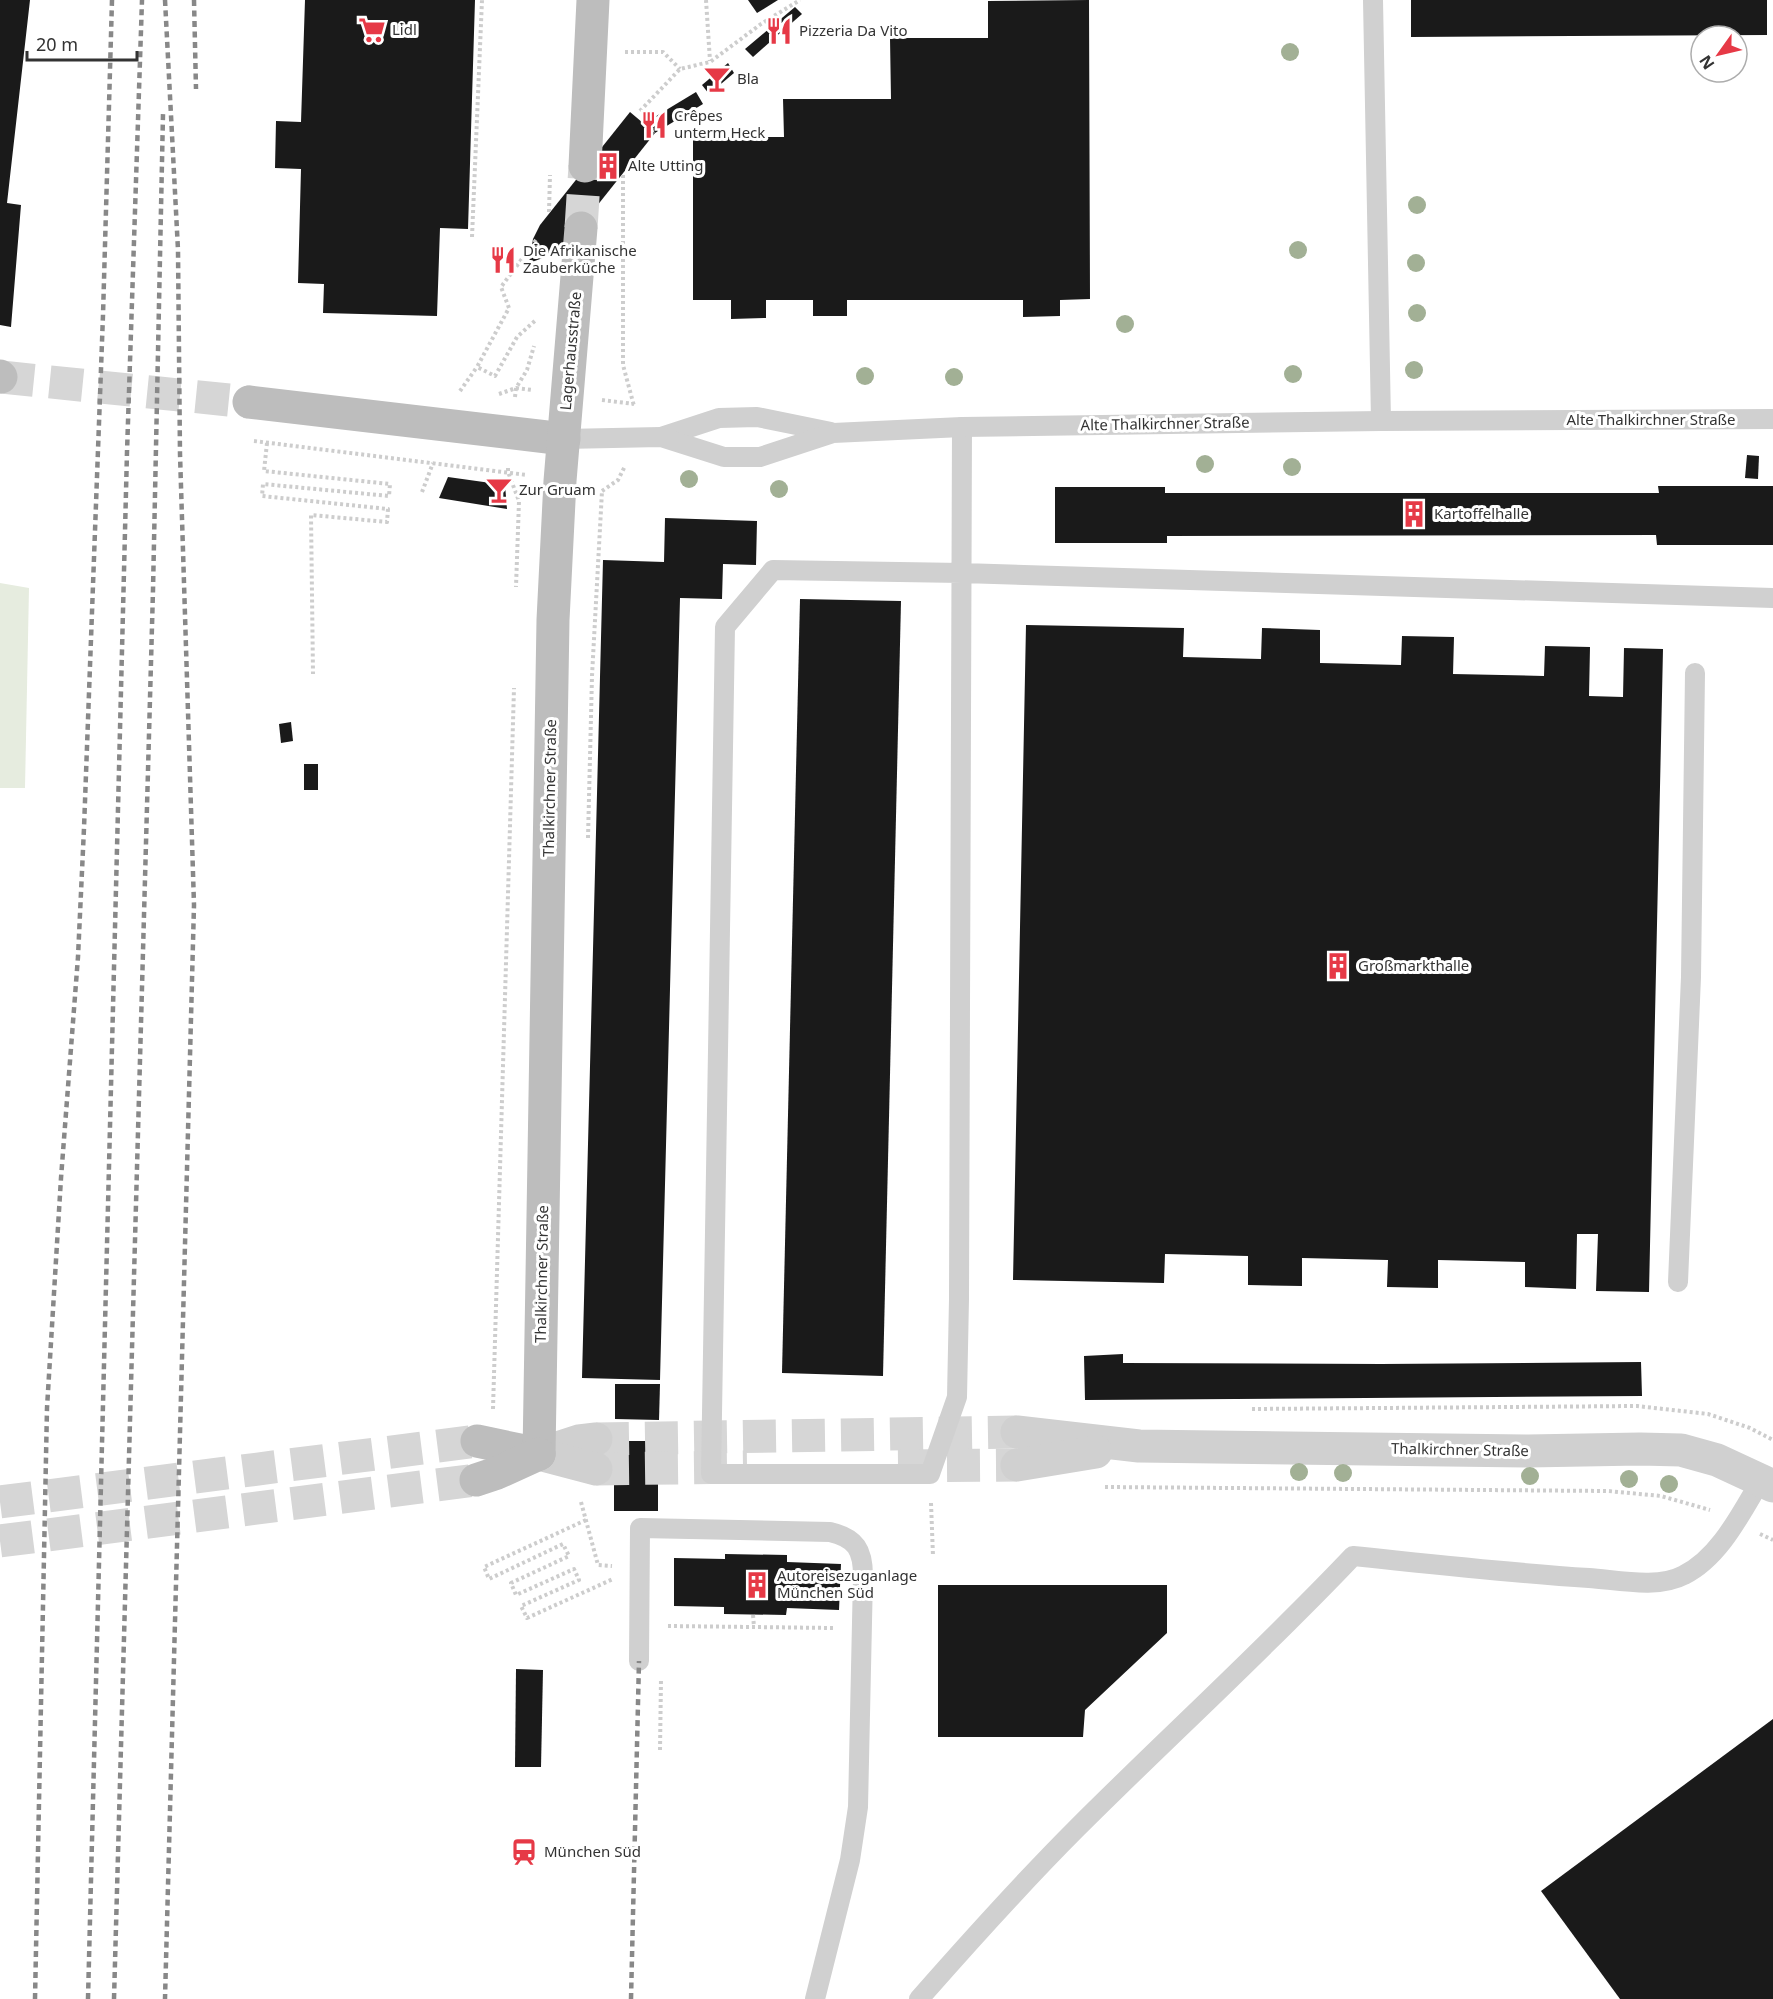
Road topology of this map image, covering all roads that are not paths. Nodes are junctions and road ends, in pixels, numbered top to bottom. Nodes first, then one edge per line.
1 (593, 0) edge
2 (1373, 0) edge
3 (585, 166) tunnel mouth
4 (581, 228) tunnel mouth
5 (249, 402) tunnel mouth
6 (1773, 419) edge
7 (1381, 421) junction
8 (962, 427) junction
9 (833, 433) junction
10 (662, 437) junction
11 (564, 439) junction
12 (962, 573) junction
13 (1773, 598) edge
14 (1695, 673) dead end
15 (1678, 1282) dead end
16 (484, 1429) tunnel mouth
17 (1017, 1432) tunnel mouth
18 (1139, 1446) junction
19 (539, 1454) junction
20 (596, 1454) tunnel mouth
21 (1017, 1465) tunnel mouth
22 (476, 1480) tunnel mouth
23 (1767, 1483) edge
24 (639, 1662) dead end
25 (815, 1999) edge
26 (919, 1999) edge

1 - 3 street
2 - 7 lane
4 - 11 street, Lagerhausstraße
5 - 11 street
6 - 7 lane, Alte Thalkirchner Straße
7 - 8 lane, Alte Thalkirchner Straße
8 - 9 lane, Alte Thalkirchner Straße
8 - 12 lane
9 - 10 lane
9 - 10 lane, Alte Thalkirchner Straße
10 - 11 lane, Alte Thalkirchner Straße
11 - 19 street, Thalkirchner Straße
12 - 12 lane
12 - 13 lane
14 - 15 lane
16 - 19 street
17 - 18 street, Thalkirchner Straße
18 - 21 street, Thalkirchner Straße
18 - 23 street, Thalkirchner Straße
19 - 20 street
19 - 22 street
23 - 26 lane
24 - 25 lane

